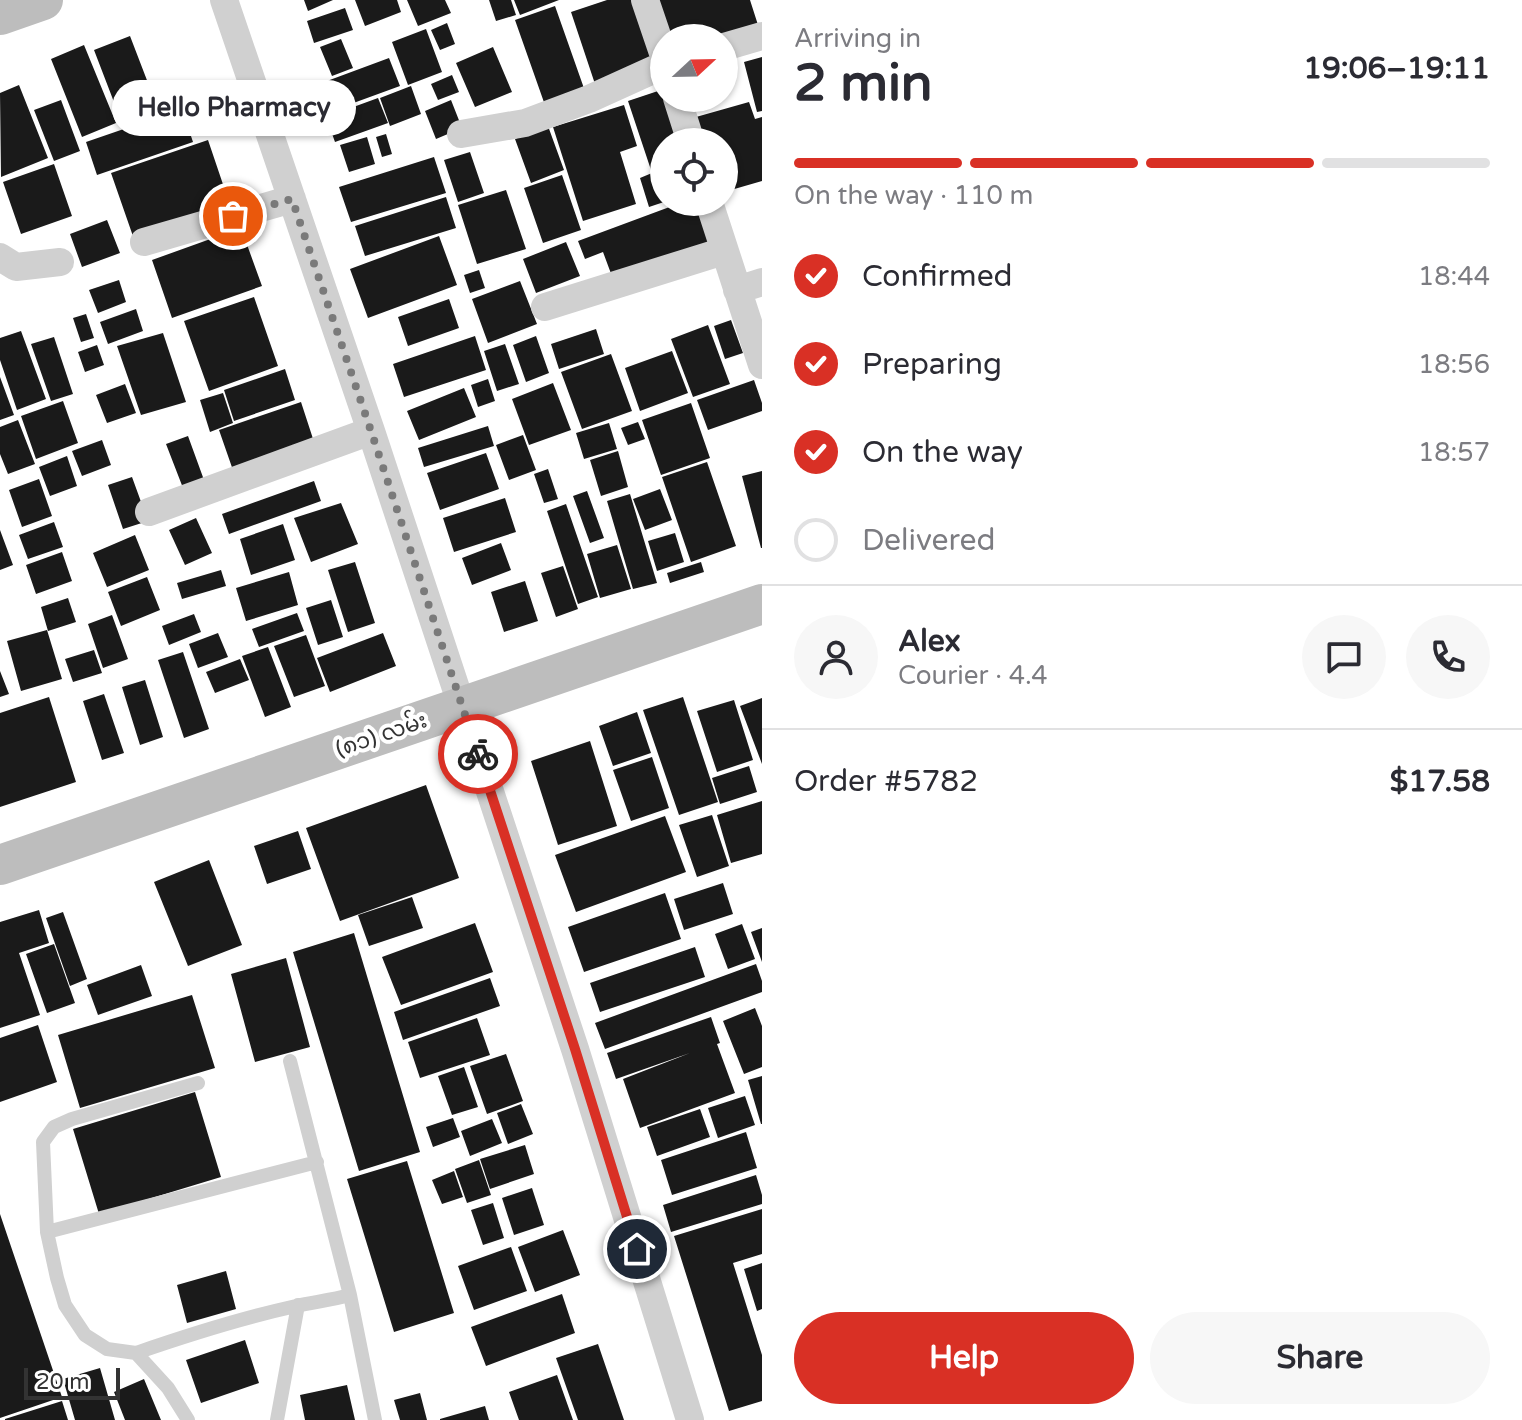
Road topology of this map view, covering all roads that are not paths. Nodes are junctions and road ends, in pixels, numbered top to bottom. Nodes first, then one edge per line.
1 (43, 0) edge
2 (224, 0) edge
3 (645, 0) edge
4 (0, 15) edge
5 (653, 24) edge
6 (762, 36) edge
7 (738, 43) edge
8 (650, 71) edge
9 (461, 134) dead end
10 (292, 199) junction
11 (713, 216) edge
12 (144, 242) dead end
13 (724, 251) junction
14 (0, 257) edge
15 (60, 262) dead end
16 (750, 286) edge
17 (545, 307) dead end
18 (762, 365) edge
19 (371, 431) junction
20 (149, 512) dead end
21 (762, 604) edge
22 (462, 707) junction
23 (0, 865) edge
24 (290, 1061) dead end
25 (198, 1083) dead end
26 (317, 1162) junction
27 (47, 1232) junction
28 (350, 1295) junction
29 (298, 1305) junction
30 (136, 1353) junction
31 (188, 1420) edge
32 (277, 1420) edge
33 (375, 1420) edge
34 (690, 1420) edge

1 - 4 street
2 - 10 street
3 - 5 street
6 - 7 street
8 - 9 street
10 - 12 street
10 - 19 street
11 - 13 street
13 - 16 street
13 - 17 street
14 - 15 street
16 - 18 street
19 - 20 street
19 - 22 street
21 - 22 street, (၈၁) လမ်း
22 - 23 street, (၈၁) လမ်း
22 - 34 street
24 - 26 lane
25 - 27 lane
26 - 27 lane
26 - 28 lane
27 - 30 lane
28 - 29 lane
28 - 33 lane
29 - 30 lane
29 - 32 lane
30 - 31 lane

